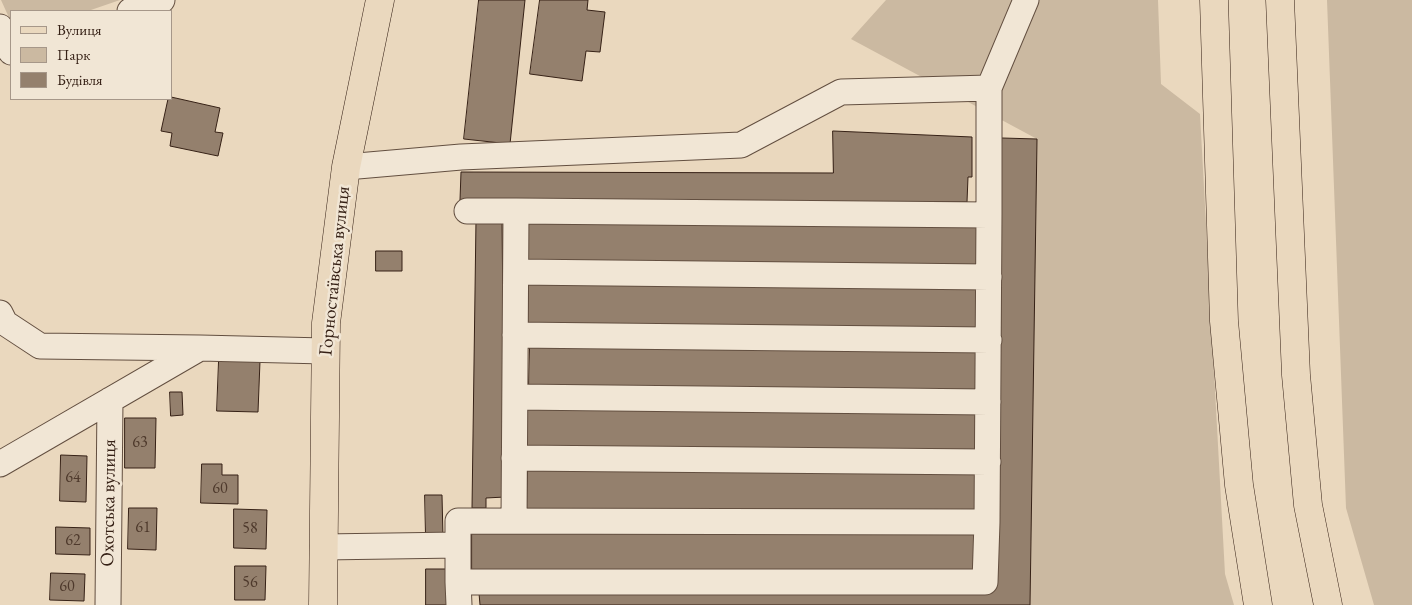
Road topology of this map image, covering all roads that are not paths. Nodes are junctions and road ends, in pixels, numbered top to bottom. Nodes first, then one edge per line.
1 (162, 0) edge
2 (380, 0) edge
3 (1026, 0) edge
4 (1214, 0) edge
5 (1280, 0) edge
6 (133, 10) edge
7 (0, 28) edge
8 (10, 51) edge
9 (989, 88) junction
10 (346, 167) junction
11 (467, 211) dead end
12 (516, 211) junction
13 (990, 215) junction
14 (516, 272) junction
15 (989, 277) junction
16 (0, 313) edge
17 (515, 335) junction
18 (989, 340) junction
19 (200, 348) junction
20 (325, 351) junction
21 (515, 397) junction
22 (110, 400) junction
23 (988, 402) junction
24 (514, 458) junction
25 (988, 462) junction
26 (0, 464) edge
27 (514, 522) junction
28 (987, 522) junction
29 (458, 545) junction
30 (323, 547) junction
31 (458, 594) edge
32 (108, 605) edge
33 (323, 605) edge
34 (1258, 605) edge
35 (1328, 605) edge

1 - 6 street
2 - 10 main road, Горностаївська вулиця
3 - 9 street
4 - 34 main road
5 - 35 main road
7 - 8 street
9 - 10 street
9 - 13 street
10 - 20 main road, Горностаївська вулиця
11 - 12 street
12 - 13 street
12 - 14 street
13 - 15 street
14 - 15 street
14 - 17 street
15 - 18 street
16 - 19 street
17 - 18 street
17 - 21 street
18 - 23 street
19 - 20 street
19 - 22 street
20 - 30 main road, Горностаївська вулиця
21 - 23 street
21 - 24 street
22 - 26 street
22 - 32 street, Охотська вулиця
23 - 25 street
24 - 25 street
24 - 27 street
25 - 28 street
27 - 28 street
27 - 29 street
28 - 31 street
29 - 30 street
29 - 31 street
30 - 33 main road, Горностаївська вулиця

